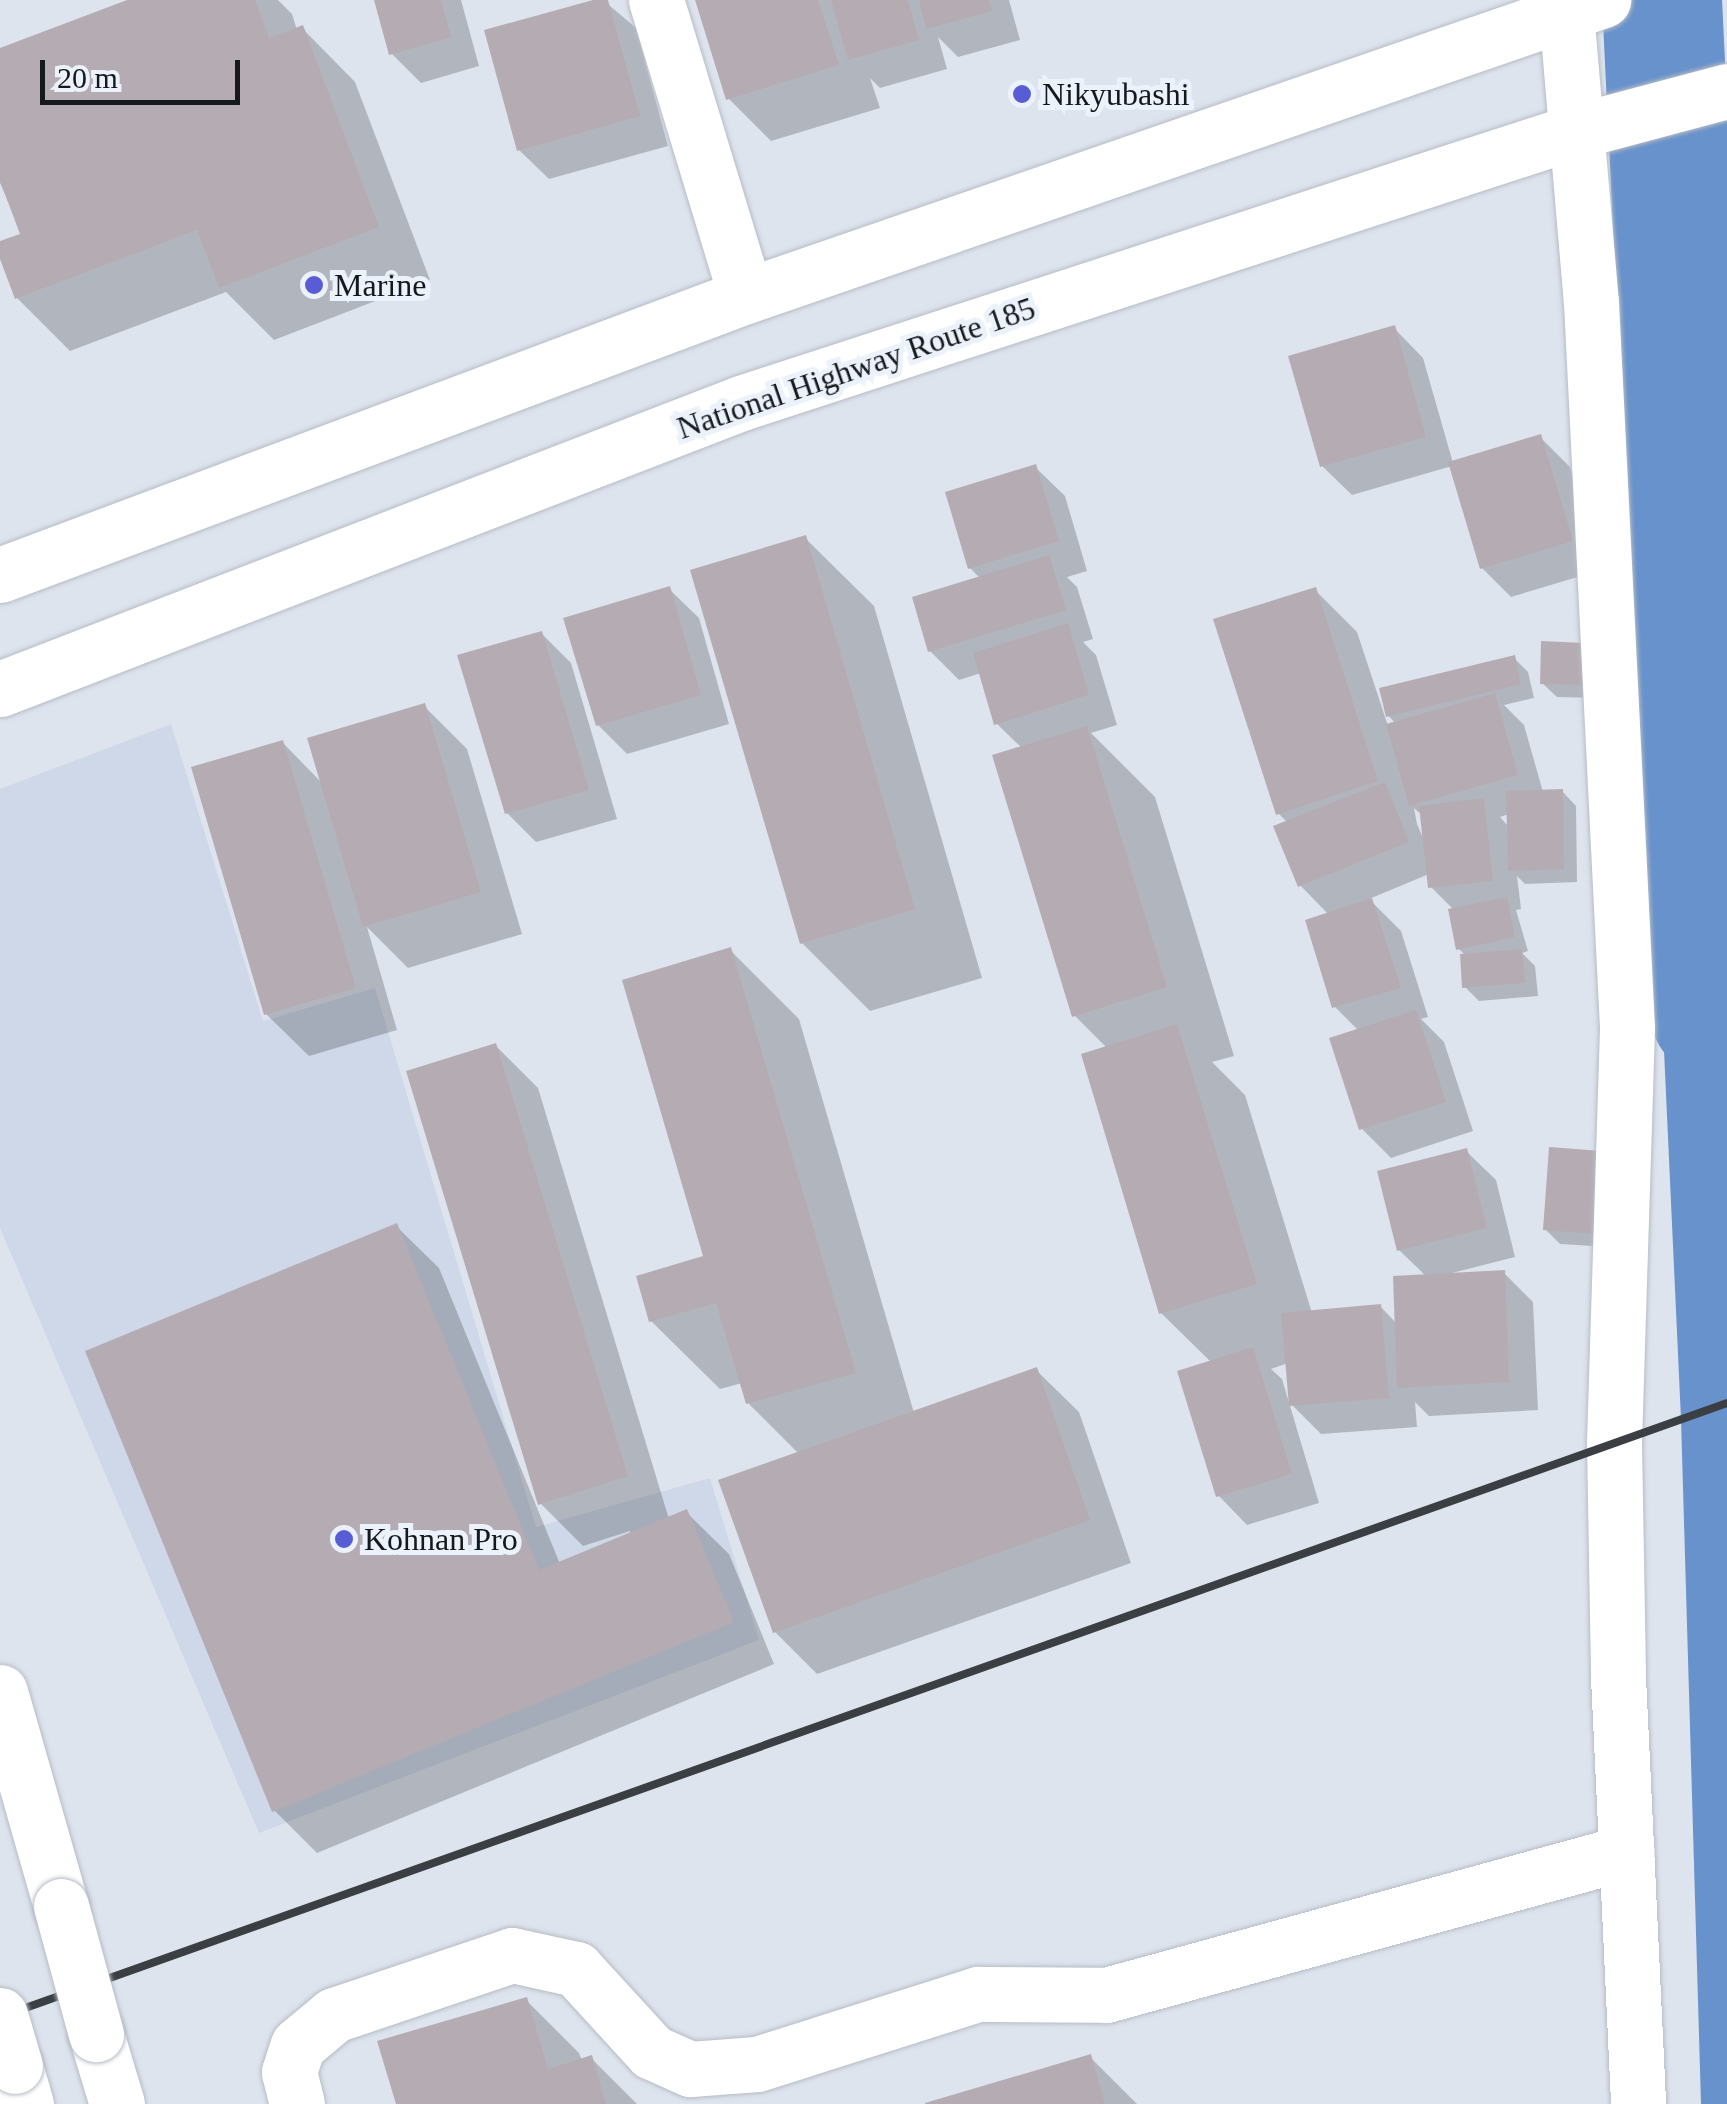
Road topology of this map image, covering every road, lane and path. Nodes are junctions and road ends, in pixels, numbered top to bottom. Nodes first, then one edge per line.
1 (656, 0) edge
2 (1578, 4) edge
3 (1727, 90) edge
4 (1596, 127) junction
5 (746, 296) junction
6 (0, 575) edge
7 (0, 688) edge
8 (0, 1692) edge
9 (1626, 1852) junction
10 (117, 2104) edge
11 (297, 2104) edge
12 (1638, 2104) edge

1 - 5 main road
2 - 4 main road
2 - 5 main road
3 - 4 main road, National Highway Route 185
4 - 7 main road, National Highway Route 185
4 - 9 main road
5 - 6 main road
8 - 10 main road, bridge
9 - 11 main road
9 - 12 main road

